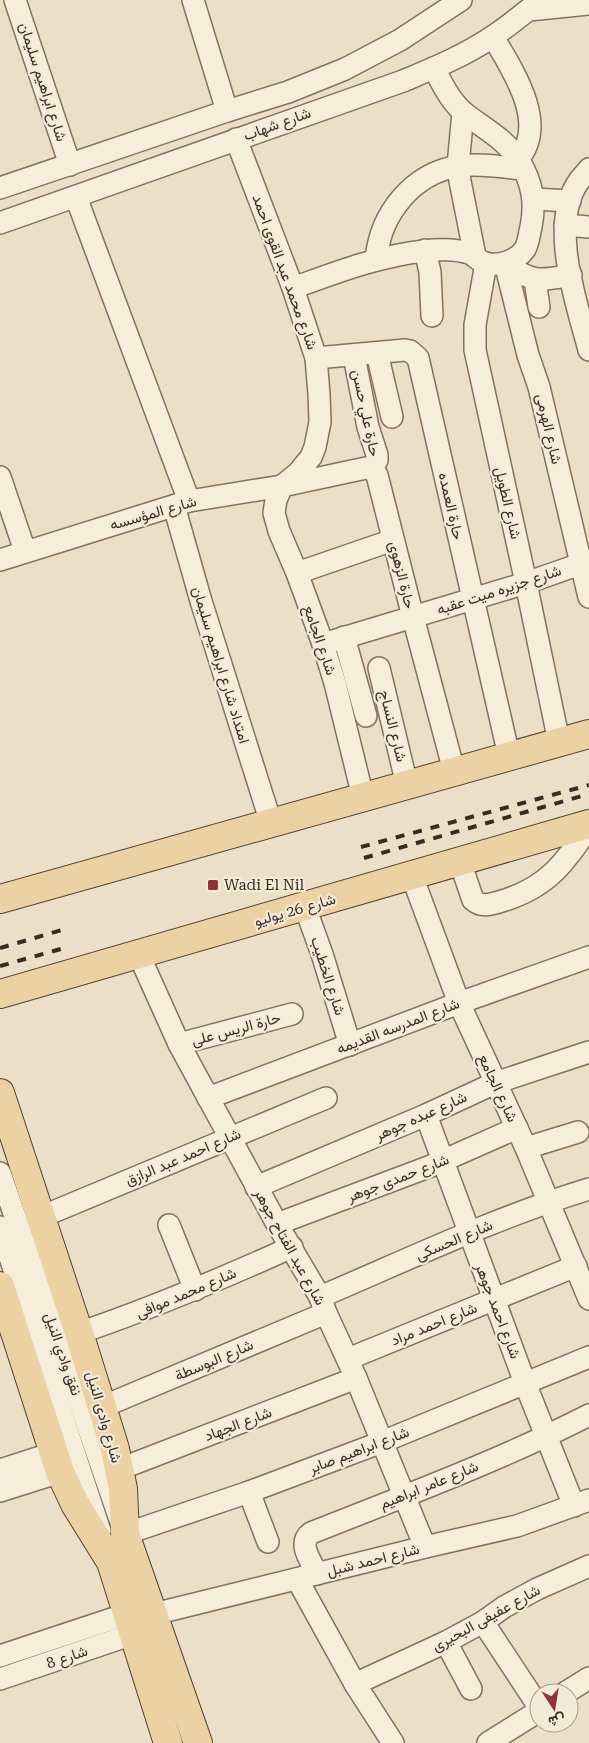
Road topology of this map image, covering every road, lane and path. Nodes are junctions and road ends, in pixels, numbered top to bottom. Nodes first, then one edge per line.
1 (15, 0) edge
2 (193, 0) edge
3 (456, 2) edge
4 (589, 4) edge
5 (535, 5) edge
6 (494, 36) junction
7 (434, 68) junction
8 (227, 111) junction
9 (463, 112) junction
10 (236, 139) junction
11 (521, 164) junction
12 (70, 165) junction
13 (458, 166) junction
14 (589, 169) edge
15 (0, 188) edge
16 (76, 196) junction
17 (534, 199) junction
18 (570, 201) junction
19 (0, 223) edge
20 (565, 224) junction
21 (589, 227) edge
22 (425, 250) junction
23 (376, 260) junction
24 (489, 261) junction
25 (571, 275) junction
26 (535, 280) junction
27 (292, 288) junction
28 (539, 307) dead end
29 (432, 316) dead end
30 (589, 350) edge
31 (377, 353) junction
32 (354, 356) junction
33 (316, 358) junction
34 (392, 417) dead end
35 (372, 469) junction
36 (0, 477) edge
37 (282, 486) junction
38 (181, 503) junction
39 (393, 540) junction
40 (25, 551) junction
41 (0, 560) edge
42 (585, 562) edge
43 (297, 573) junction
44 (526, 583) junction
45 (589, 597) edge
46 (472, 599) junction
47 (412, 617) junction
48 (344, 637) junction
49 (323, 644) junction
50 (379, 668) dead end
51 (366, 716) dead end
52 (589, 734) edge
53 (559, 742) junction
54 (509, 756) junction
55 (454, 771) junction
56 (407, 785) junction
57 (363, 797) junction
58 (271, 823) junction
59 (589, 826) edge
60 (460, 862) junction
61 (412, 876) junction
62 (0, 899) edge
63 (305, 907) junction
64 (139, 955) junction
65 (589, 957) edge
66 (0, 994) edge
67 (459, 1003) junction
68 (292, 1014) dead end
69 (179, 1044) junction
70 (350, 1045) junction
71 (589, 1052) edge
72 (495, 1083) junction
73 (0, 1093) edge
74 (208, 1098) junction
75 (326, 1098) dead end
76 (426, 1115) junction
77 (517, 1128) junction
78 (578, 1132) dead end
79 (230, 1138) junction
80 (526, 1148) junction
81 (442, 1162) junction
82 (0, 1173) edge
83 (256, 1186) junction
84 (589, 1189) edge
85 (549, 1201) junction
86 (41, 1217) junction
87 (277, 1224) junction
88 (169, 1225) dead end
89 (0, 1227) edge
90 (468, 1233) junction
91 (292, 1247) junction
92 (576, 1266) junction
93 (0, 1286) edge
94 (195, 1290) junction
95 (589, 1299) edge
96 (495, 1300) junction
97 (323, 1304) junction
98 (7, 1330) edge
99 (79, 1334) junction
100 (589, 1357) edge
101 (348, 1359) junction
102 (356, 1378) junction
103 (525, 1383) junction
104 (102, 1407) junction
105 (589, 1415) edge
106 (546, 1437) junction
107 (382, 1442) junction
108 (56, 1463) junction
109 (120, 1469) junction
110 (0, 1470) edge
111 (0, 1491) edge
112 (249, 1492) junction
113 (404, 1496) junction
114 (582, 1503) edge
115 (125, 1534) junction
116 (268, 1542) dead end
117 (425, 1547) junction
118 (111, 1562) junction
119 (589, 1566) edge
120 (307, 1576) junction
121 (154, 1614) junction
122 (484, 1622) junction
123 (130, 1624) junction
124 (446, 1642) junction
125 (0, 1656) edge
126 (0, 1679) edge
127 (356, 1684) junction
128 (471, 1689) dead end
129 (529, 1693) edge
130 (529, 1716) edge
131 (168, 1743) edge
132 (198, 1743) edge
133 (393, 1743) edge
134 (488, 1743) edge

1 - 12 street, شارع ابراهيم سليمان
2 - 8 street
3 - 8 street, شارع شهاب
4 - 5 street
5 - 6 street, شارع شهاب
6 - 7 street, شارع شهاب
6 - 11 street
7 - 9 street
7 - 10 street, شارع شهاب
8 - 12 street, شارع شهاب
9 - 11 street
9 - 13 street, شارع الطويل
10 - 16 street, شارع شهاب
10 - 27 street, شارع محمد عبد القوى احمد
11 - 13 street
11 - 17 street
12 - 15 street, شارع شهاب
13 - 23 street
13 - 24 street, شارع الطويل
14 - 18 street
16 - 19 street, شارع شهاب
16 - 38 street, امتداد شارع ابراهيم سليمان
17 - 18 street
17 - 24 street
18 - 20 street
20 - 21 street
20 - 25 street
22 - 23 street
22 - 24 street
22 - 29 street
23 - 27 street
24 - 26 street
24 - 42 street, شارع الهرمى
24 - 44 street, شارع الطويل
25 - 26 street
25 - 30 street
26 - 28 street
27 - 33 street, شارع محمد عبد القوى احمد
31 - 32 street, حارة العمده
31 - 34 street
31 - 46 street, حارة العمده
32 - 33 street, حارة العمده
32 - 35 street, حارة علي حسن
33 - 37 street, شارع محمد عبد القوى احمد
35 - 37 street
35 - 39 street, حارة الزهوى
36 - 40 street
37 - 38 street, شارع المؤسسه
37 - 43 street, شارع الجامع
38 - 40 street, شارع المؤسسه
38 - 58 street, امتداد شارع ابراهيم سليمان
39 - 43 street
39 - 47 street, حارة الزهوى
40 - 41 street, شارع المؤسسه
42 - 44 street, شارع جزيره ميت عقبه
42 - 45 street, شارع الهرمى
43 - 49 street, شارع الجامع
44 - 46 street, شارع جزيره ميت عقبه
44 - 53 street, شارع الطويل
46 - 47 street, شارع جزيره ميت عقبه
46 - 54 street, حارة العمده
47 - 48 street, شارع جزيره ميت عقبه
47 - 55 street, حارة الزهوى
48 - 49 street, شارع جزيره ميت عقبه
48 - 51 street
49 - 57 street, شارع الجامع
50 - 56 street, شارع النساج
52 - 53 main road
53 - 54 main road
54 - 55 main road
55 - 56 main road
56 - 57 main road
57 - 58 main road
58 - 62 main road
59 - 60 main road, شارع 26 يوليو
59 - 60 street
60 - 61 main road, شارع 26 يوليو
61 - 63 main road, شارع 26 يوليو
61 - 67 street, شارع الجامع
63 - 64 main road, شارع 26 يوليو
63 - 70 street, شارع الخطيب
64 - 66 main road, شارع 26 يوليو
64 - 69 street, شارع عبد الفتاح جوهر
65 - 67 street, شارع المدرسه القديمه
67 - 70 street, شارع المدرسه القديمه
67 - 72 street, شارع الجامع
68 - 69 street, حارة الريس على
69 - 74 street, شارع عبد الفتاح جوهر
70 - 74 street, شارع المدرسه القديمه
71 - 72 street, شارع عبده جوهر
72 - 76 street, شارع عبده جوهر
72 - 77 street, شارع الجامع
73 - 86 main road, شارع وادى النيل
74 - 79 street, شارع عبد الفتاح جوهر
75 - 79 street, شارع احمد عبد الرازق
76 - 81 street, شارع احمد جوهر
76 - 83 street, شارع عبده جوهر
77 - 80 street, شارع الجامع
77 - 81 street, شارع حمدى جوهر
78 - 80 street
79 - 83 street, شارع عبد الفتاح جوهر
79 - 86 street, شارع احمد عبد الرازق
80 - 85 street, شارع الجامع
81 - 87 street, شارع حمدى جوهر
81 - 90 street, شارع احمد جوهر
82 - 115 street, نفق وادي النيل
83 - 87 street, شارع عبد الفتاح جوهر
84 - 85 street, شارع الحسكى
85 - 90 street, شارع الحسكى
85 - 92 street, شارع الجامع
86 - 99 main road, شارع وادى النيل
87 - 91 street, شارع عبد الفتاح جوهر
88 - 94 street
89 - 118 street, نفق وادي النيل
90 - 96 street, شارع احمد جوهر
90 - 97 street, شارع الحسكى
91 - 94 street, شارع محمد موافى
91 - 97 street, شارع عبد الفتاح جوهر
92 - 95 street, شارع الجامع
92 - 96 street, شارع احمد مراد
93 - 98 main road
94 - 99 street, شارع محمد موافى
96 - 101 street, شارع احمد مراد
96 - 103 street, شارع احمد جوهر
97 - 101 street, شارع عبد الفتاح جوهر
97 - 104 street, شارع البوسطة
98 - 108 main road
99 - 104 main road, شارع وادى النيل
100 - 103 street, شارع ابراهيم صابر
101 - 102 street, شارع عبد الفتاح جوهر
102 - 107 street, شارع عبد الفتاح جوهر
102 - 109 street, شارع الجهاد
103 - 106 street, شارع احمد جوهر
103 - 107 street, شارع ابراهيم صابر
104 - 109 main road, شارع وادى النيل
105 - 106 street, شارع عامر ابراهيم
106 - 113 street, شارع عامر ابراهيم
106 - 114 street, شارع احمد جوهر
107 - 112 street, شارع ابراهيم صابر
107 - 113 street, شارع عبد الفتاح جوهر
108 - 110 street
108 - 111 street
108 - 118 main road
109 - 115 main road, شارع وادى النيل
112 - 115 street, شارع ابراهيم صابر
112 - 116 street
113 - 117 street, شارع عبد الفتاح جوهر
113 - 120 street, شارع عامر ابراهيم
114 - 117 street, شارع احمد شبل
115 - 121 main road, شارع وادى النيل
117 - 120 street, شارع احمد شبل
118 - 123 main road
119 - 122 street, شارع عفيفى البحيرى
120 - 121 street, شارع احمد شبل
120 - 127 street
121 - 132 main road, شارع وادى النيل
122 - 124 street, شارع عفيفى البحيرى
122 - 129 street
123 - 125 street, شارع 8
123 - 126 street, شارع 8
123 - 131 main road
124 - 127 street, شارع عفيفى البحيرى
124 - 128 street
127 - 133 street
130 - 134 street

